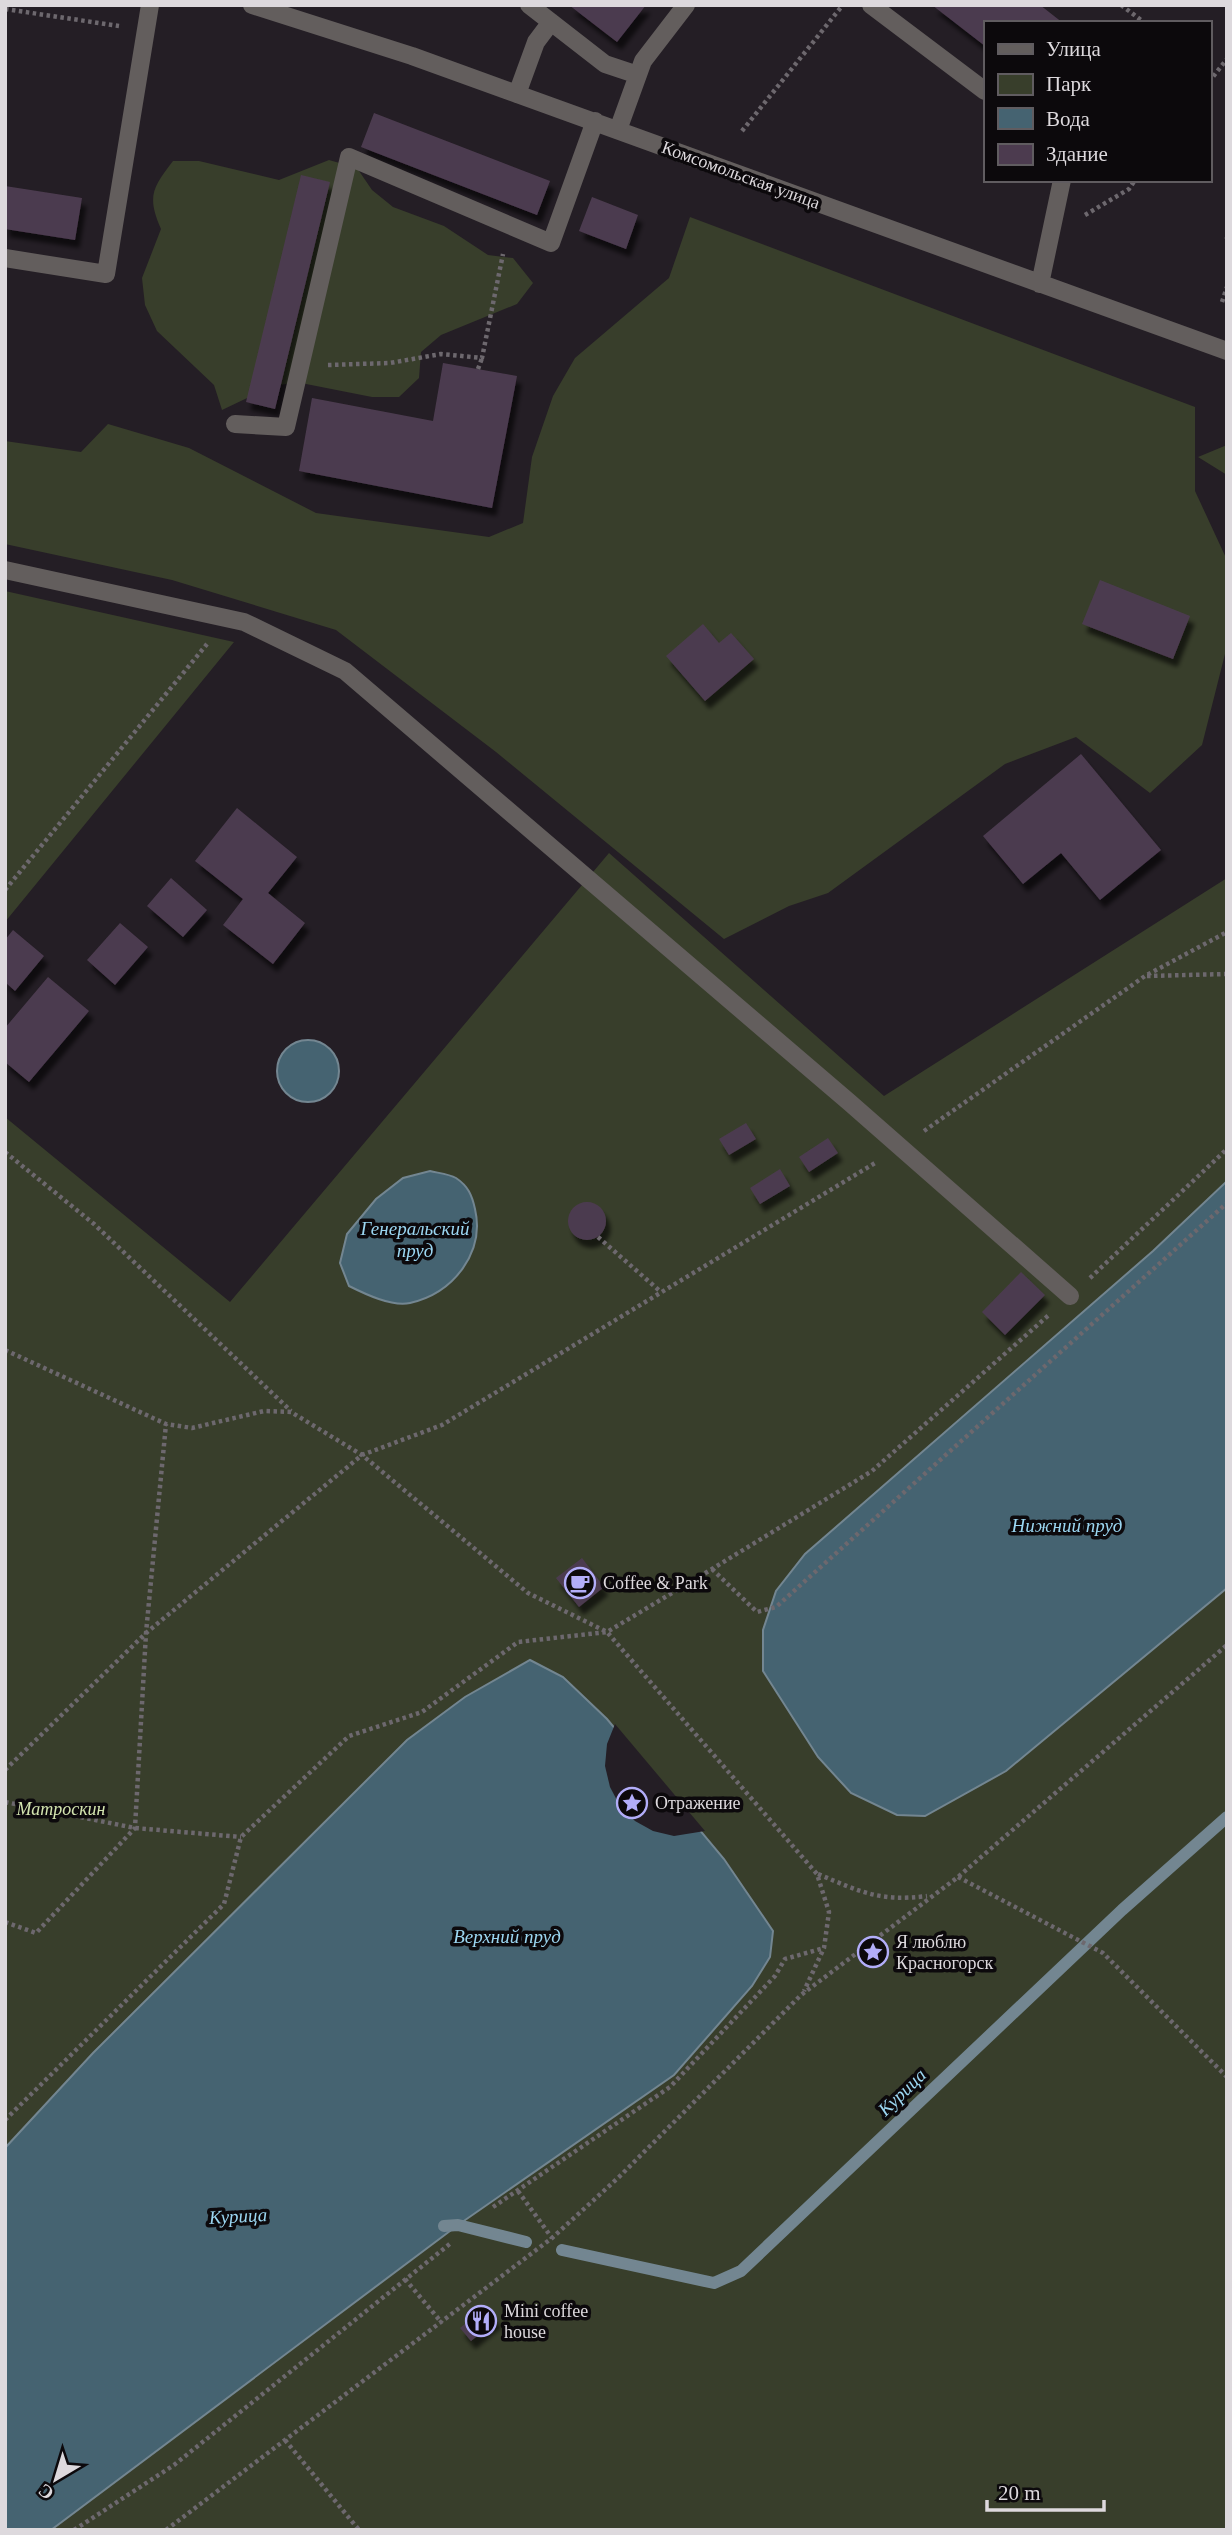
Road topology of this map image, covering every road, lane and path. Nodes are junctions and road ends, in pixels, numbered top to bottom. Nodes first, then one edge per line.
1 (150, 5) edge
2 (252, 5) edge
3 (529, 5) edge
4 (686, 5) edge
5 (842, 5) edge
6 (871, 5) edge
7 (1121, 5) edge
8 (5, 9) edge
9 (1142, 21) edge
10 (551, 22) junction
11 (145, 29) junction
12 (1227, 59) edge
13 (1212, 73) edge
14 (638, 75) junction
15 (984, 90) edge
16 (517, 94) junction
17 (595, 121) junction
18 (618, 130) junction
19 (742, 131) dead end
20 (1062, 182) edge
21 (1134, 182) edge
22 (509, 226) junction
23 (1053, 233) junction
24 (5, 258) edge
25 (1040, 284) junction
26 (1227, 288) edge
27 (1222, 302) dead end
28 (1227, 351) edge
29 (482, 358) junction
30 (301, 366) junction
31 (478, 369) dead end
32 (235, 424) dead end
33 (5, 570) edge
34 (228, 619) junction
35 (5, 890) edge
36 (1227, 932) edge
37 (1227, 974) edge
38 (1145, 976) junction
39 (901, 1147) junction
40 (1227, 1149) edge
41 (5, 1152) edge
42 (1227, 1203) edge
43 (598, 1237) dead end
44 (661, 1292) junction
45 (1070, 1296) junction
46 (5, 1350) edge
47 (291, 1412) junction
48 (166, 1424) junction
49 (362, 1455) junction
50 (712, 1569) junction
51 (607, 1632) junction
52 (146, 1633) junction
53 (1227, 1645) edge
54 (5, 1769) edge
55 (5, 1802) edge
56 (135, 1828) junction
57 (241, 1837) junction
58 (817, 1874) junction
59 (958, 1877) junction
60 (930, 1895) junction
61 (5, 1922) edge
62 (824, 1948) junction
63 (802, 1995) junction
64 (1227, 2077) edge
65 (5, 2120) edge
66 (518, 2191) junction
67 (493, 2207) dead end
68 (552, 2238) junction
69 (451, 2243) dead end
70 (405, 2280) junction
71 (442, 2323) junction
72 (285, 2440) junction
73 (74, 2530) edge
74 (166, 2530) edge
75 (359, 2530) edge

1 - 11 street
2 - 16 street, Комсомольская улица
3 - 10 street
4 - 14 street
5 - 19 path
6 - 15 street
7 - 9 path
8 - 11 path
10 - 14 street
10 - 16 street
11 - 24 street
12 - 13 path
14 - 18 street
16 - 17 street, Комсомольская улица
17 - 18 street, Комсомольская улица
17 - 22 street
18 - 25 street, Комсомольская улица
20 - 23 street
21 - 23 path
22 - 29 path
22 - 30 street
23 - 25 street
25 - 28 street, Комсомольская улица
26 - 27 path
29 - 30 path
29 - 31 path
30 - 32 street
33 - 34 street
34 - 35 path
34 - 39 street
36 - 38 path
37 - 38 path
38 - 39 path
39 - 44 path
39 - 45 street
40 - 45 path
41 - 47 path
42 - 50 path
43 - 44 path
44 - 49 path
45 - 50 path
46 - 48 path
47 - 48 path
47 - 49 path
48 - 52 path
49 - 51 path
49 - 52 path
50 - 51 path
51 - 57 path
51 - 58 path
52 - 54 path
52 - 56 path
53 - 59 path
55 - 56 path
56 - 57 path
56 - 61 path
57 - 65 path
58 - 60 path
58 - 62 path
59 - 60 path
59 - 64 path
60 - 63 path
62 - 63 path
62 - 66 path
63 - 68 path
66 - 67 path
66 - 68 path
68 - 71 path
69 - 70 path
70 - 71 path
70 - 73 path
71 - 72 path
72 - 74 path
72 - 75 path

